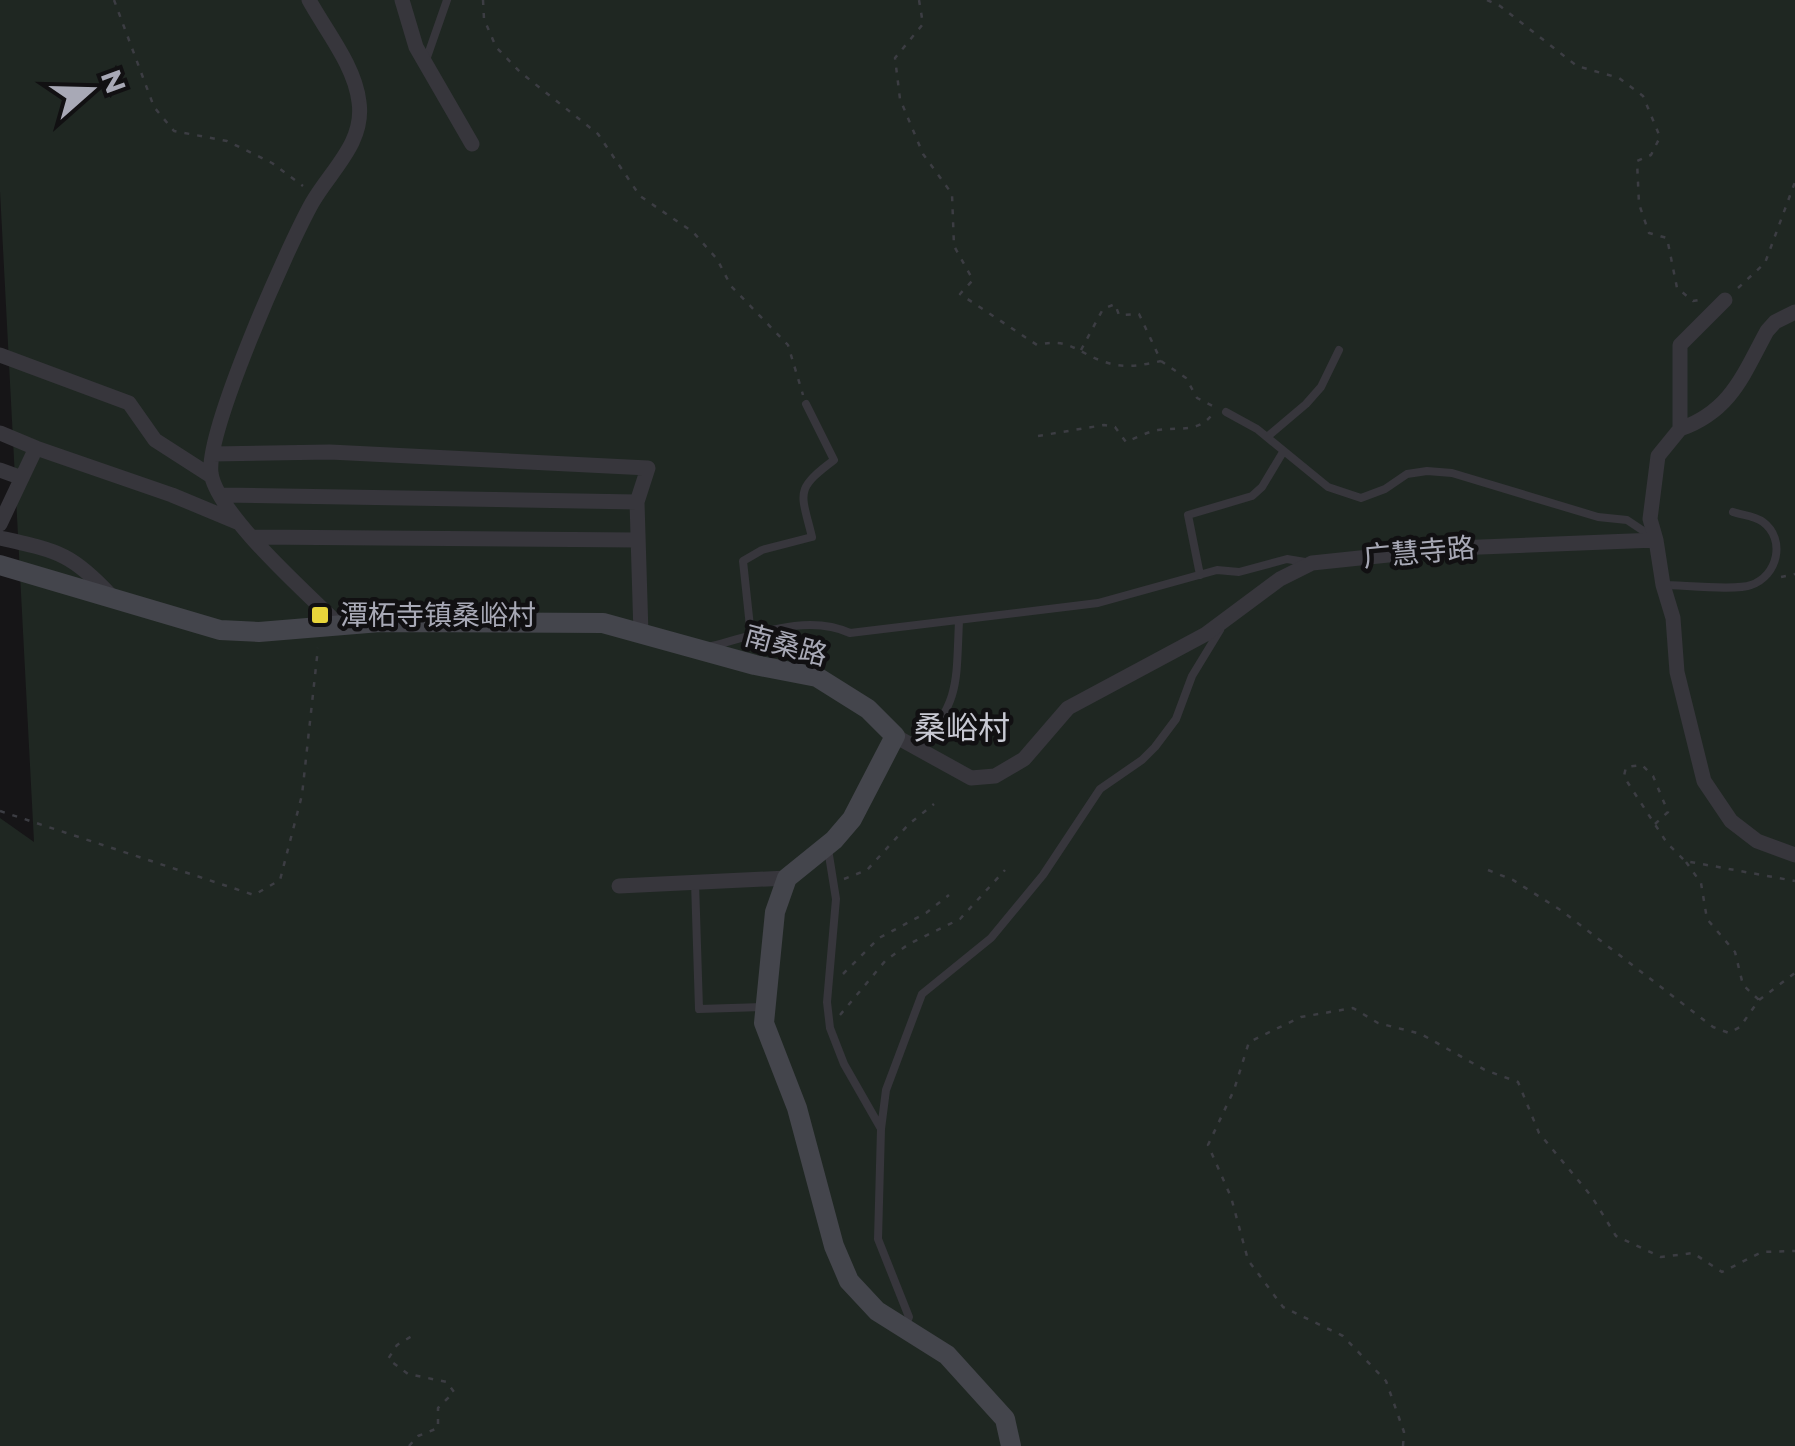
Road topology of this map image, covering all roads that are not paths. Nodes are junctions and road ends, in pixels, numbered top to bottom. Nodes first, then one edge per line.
1 (309, 0) edge
2 (402, 0) edge
3 (447, 0) edge
4 (425, 63) junction
5 (472, 144) dead end
6 (1725, 300) road end
7 (1795, 312) edge
8 (1339, 350) dead end
9 (0, 355) edge
10 (806, 404) road end
11 (1226, 412) dead end
12 (1680, 429) junction
13 (0, 433) edge
14 (1267, 437) junction
15 (36, 448) junction
16 (1283, 452) junction
17 (212, 454) junction
18 (0, 470) edge
19 (212, 476) junction
20 (22, 478) junction
21 (222, 495) junction
22 (638, 502) junction
23 (1732, 512) dead end
24 (237, 522) junction
25 (0, 524) edge
26 (252, 537) junction
27 (0, 538) edge
28 (638, 540) junction
29 (1656, 540) junction
30 (1312, 563) junction
31 (0, 565) edge
32 (1200, 574) junction
33 (1664, 586) junction
34 (113, 598) junction
35 (1228, 618) junction
36 (958, 621) junction
37 (329, 624) junction
38 (641, 634) junction
39 (751, 636) junction
40 (698, 650) junction
41 (895, 736) junction
42 (920, 751) junction
43 (828, 845) junction
44 (1795, 855) edge
45 (788, 878) junction
46 (695, 882) junction
47 (619, 886) dead end
48 (765, 1006) junction
49 (881, 1129) junction
50 (904, 1330) junction
51 (1011, 1446) edge

1 - 17 street
2 - 4 street
3 - 4 lane
4 - 5 street
6 - 12 street
7 - 12 street
8 - 14 lane
9 - 19 street
10 - 39 lane
11 - 14 lane
12 - 29 street
13 - 15 street
14 - 16 lane
15 - 20 street
15 - 24 street
16 - 29 lane
16 - 32 lane
17 - 19 street
17 - 22 street
18 - 20 street
19 - 21 street
20 - 25 street
21 - 22 street
21 - 24 street
22 - 28 street
23 - 33 lane
24 - 26 street
26 - 28 street
26 - 37 street
27 - 34 street
28 - 38 street
29 - 30 street, 广慧寺路
29 - 33 street
30 - 32 lane
30 - 35 street, 广慧寺路
31 - 34 street, 南桑路
32 - 36 lane
33 - 44 street
34 - 37 street, 南桑路
35 - 42 street, 广慧寺路
35 - 49 lane
36 - 39 lane
36 - 42 lane
37 - 38 street, 南桑路
38 - 40 street, 南桑路
39 - 40 lane
40 - 41 street, 南桑路
41 - 42 street, 广慧寺路
41 - 43 street
43 - 45 street
43 - 49 lane
45 - 46 street
45 - 48 street
46 - 47 street
46 - 48 lane
48 - 50 street
49 - 50 lane
50 - 51 street

